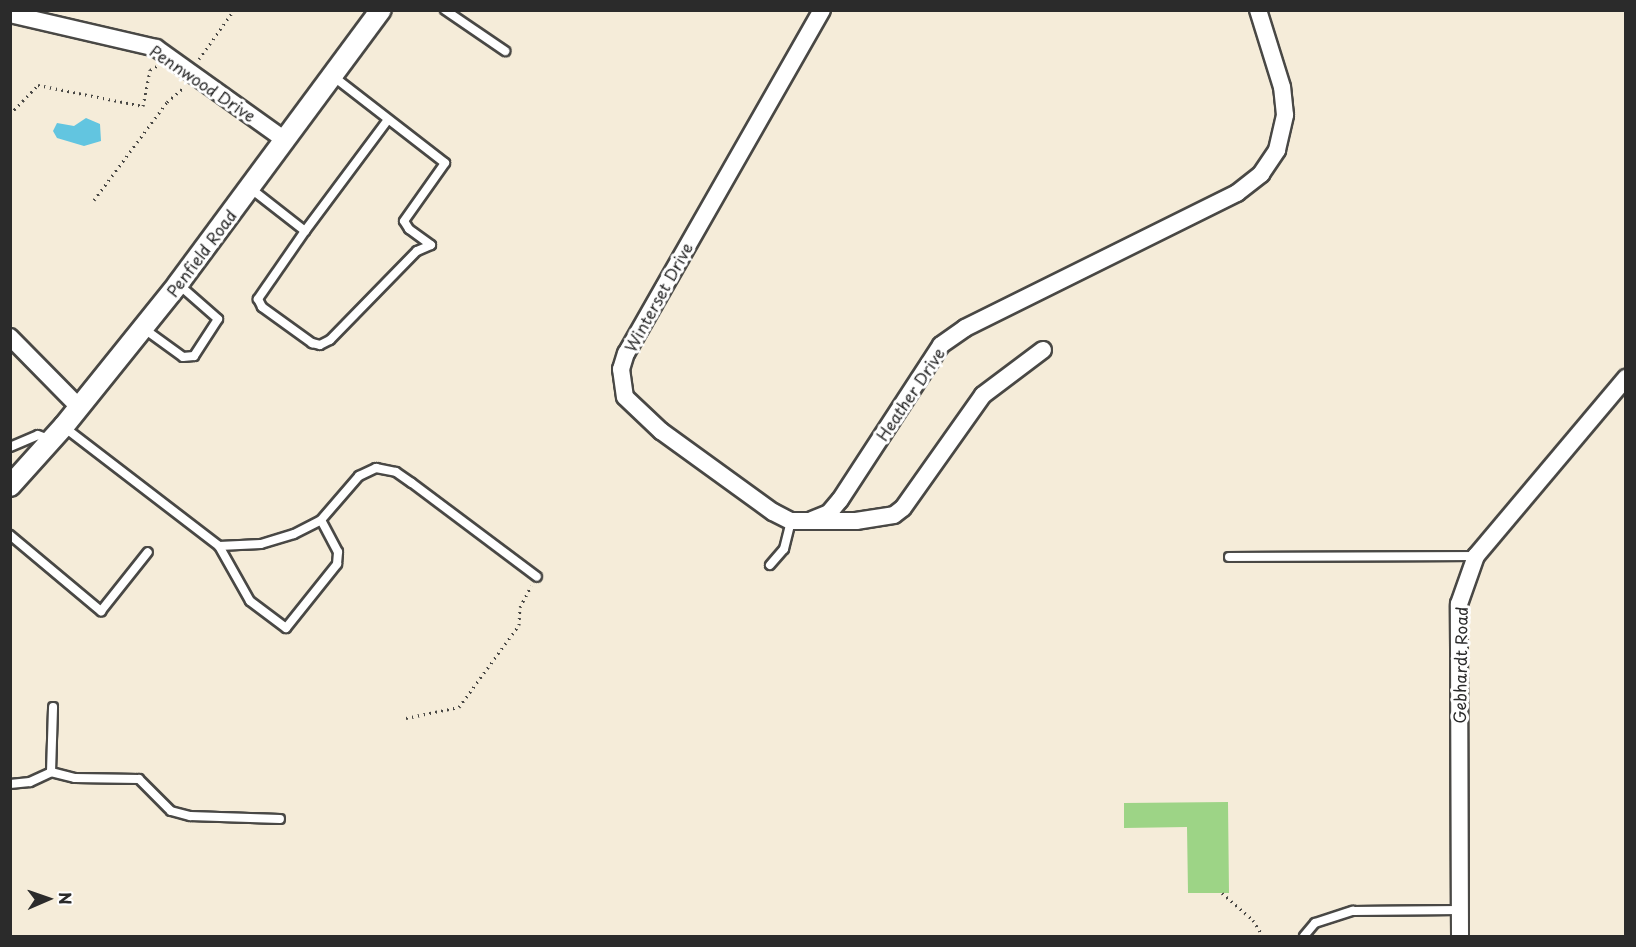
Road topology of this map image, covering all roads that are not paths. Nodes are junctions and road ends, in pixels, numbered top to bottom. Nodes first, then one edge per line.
1 (381, 10) edge
2 (445, 10) edge
3 (822, 10) edge
4 (1258, 10) edge
5 (10, 14) edge
6 (506, 51) dead end
7 (333, 76) junction
8 (387, 121) junction
9 (285, 140) junction
10 (250, 188) junction
11 (305, 231) junction
12 (178, 284) junction
13 (143, 328) junction
14 (10, 337) edge
15 (1043, 350) dead end
16 (1626, 378) edge
17 (79, 407) junction
18 (58, 433) junction
19 (10, 447) edge
20 (10, 486) edge
21 (321, 520) junction
22 (798, 521) junction
23 (10, 536) edge
24 (219, 546) junction
25 (148, 552) dead end
26 (1476, 556) junction
27 (1229, 557) dead end
28 (770, 565) dead end
29 (537, 577) road end
30 (53, 707) dead end
31 (51, 772) junction
32 (10, 784) edge
33 (280, 819) dead end
34 (1459, 910) junction
35 (1304, 936) edge
36 (1460, 936) edge

1 - 7 street, Penfield Road
2 - 6 lane
3 - 22 street, Winterset Drive
4 - 22 street, Heather Drive
5 - 9 street, Pennwood Drive
7 - 8 lane
7 - 9 street, Penfield Road
8 - 11 lane
8 - 11 lane
9 - 10 street, Penfield Road
10 - 11 lane
10 - 12 street, Penfield Road
12 - 13 street, Penfield Road
12 - 13 lane
13 - 17 street, Penfield Road
14 - 17 street
15 - 22 street
16 - 26 street, Gebhardt Road
17 - 18 street, Penfield Road
18 - 19 lane
18 - 20 street, Penfield Road
18 - 24 lane
21 - 24 lane
21 - 24 lane
21 - 29 lane
22 - 28 lane
23 - 25 lane
26 - 27 lane
26 - 34 street, Gebhardt Road
30 - 31 lane
31 - 32 lane
31 - 33 lane
34 - 35 lane
34 - 36 street, Gebhardt Road

